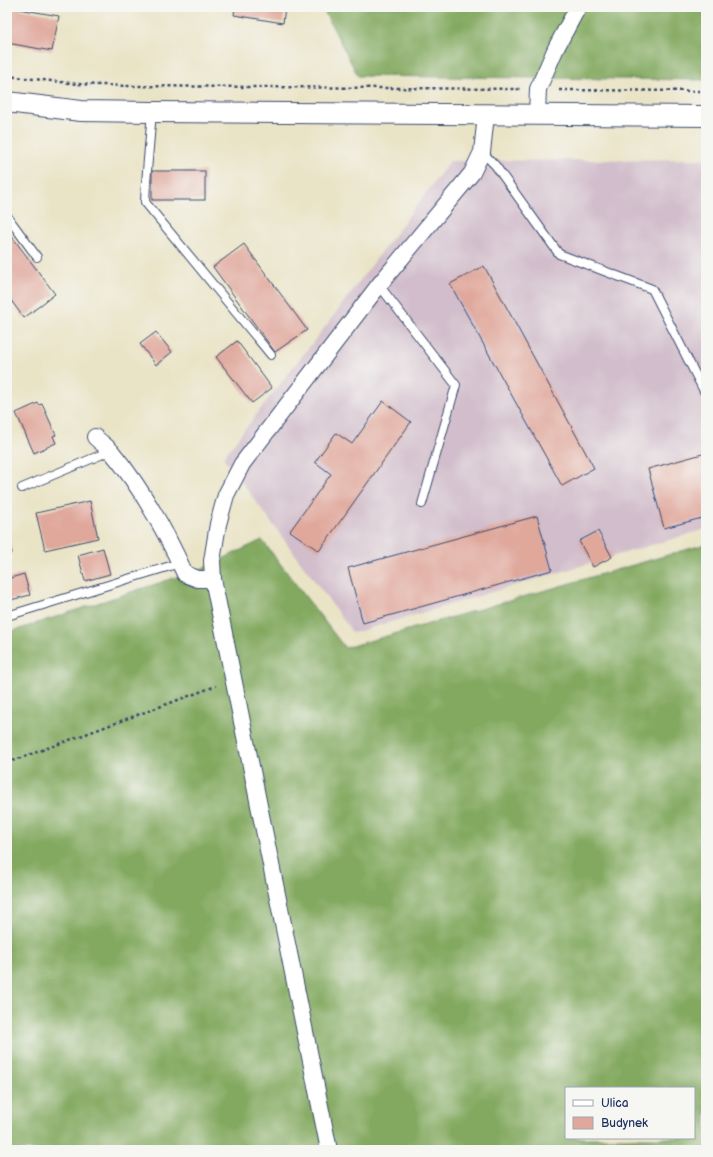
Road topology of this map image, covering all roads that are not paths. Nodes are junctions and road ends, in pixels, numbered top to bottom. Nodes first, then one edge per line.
1 (578, 7) edge
2 (7, 102) edge
3 (152, 112) junction
4 (486, 115) junction
5 (537, 115) junction
6 (706, 116) edge
7 (482, 152) junction
8 (7, 216) edge
9 (37, 257) dead end
10 (379, 285) junction
11 (271, 355) dead end
12 (706, 395) edge
13 (95, 437) dead end
14 (110, 451) junction
15 (22, 488) dead end
16 (422, 504) dead end
17 (180, 563) junction
18 (213, 578) junction
19 (7, 616) edge
20 (329, 1150) edge

1 - 5 street
2 - 3 street
3 - 4 street
3 - 11 lane
4 - 5 street
4 - 7 street
5 - 6 street
7 - 10 street
7 - 12 lane
8 - 9 lane
10 - 16 lane
10 - 18 street
13 - 14 street
14 - 15 lane
14 - 17 street
17 - 18 street
17 - 19 lane
18 - 20 street

